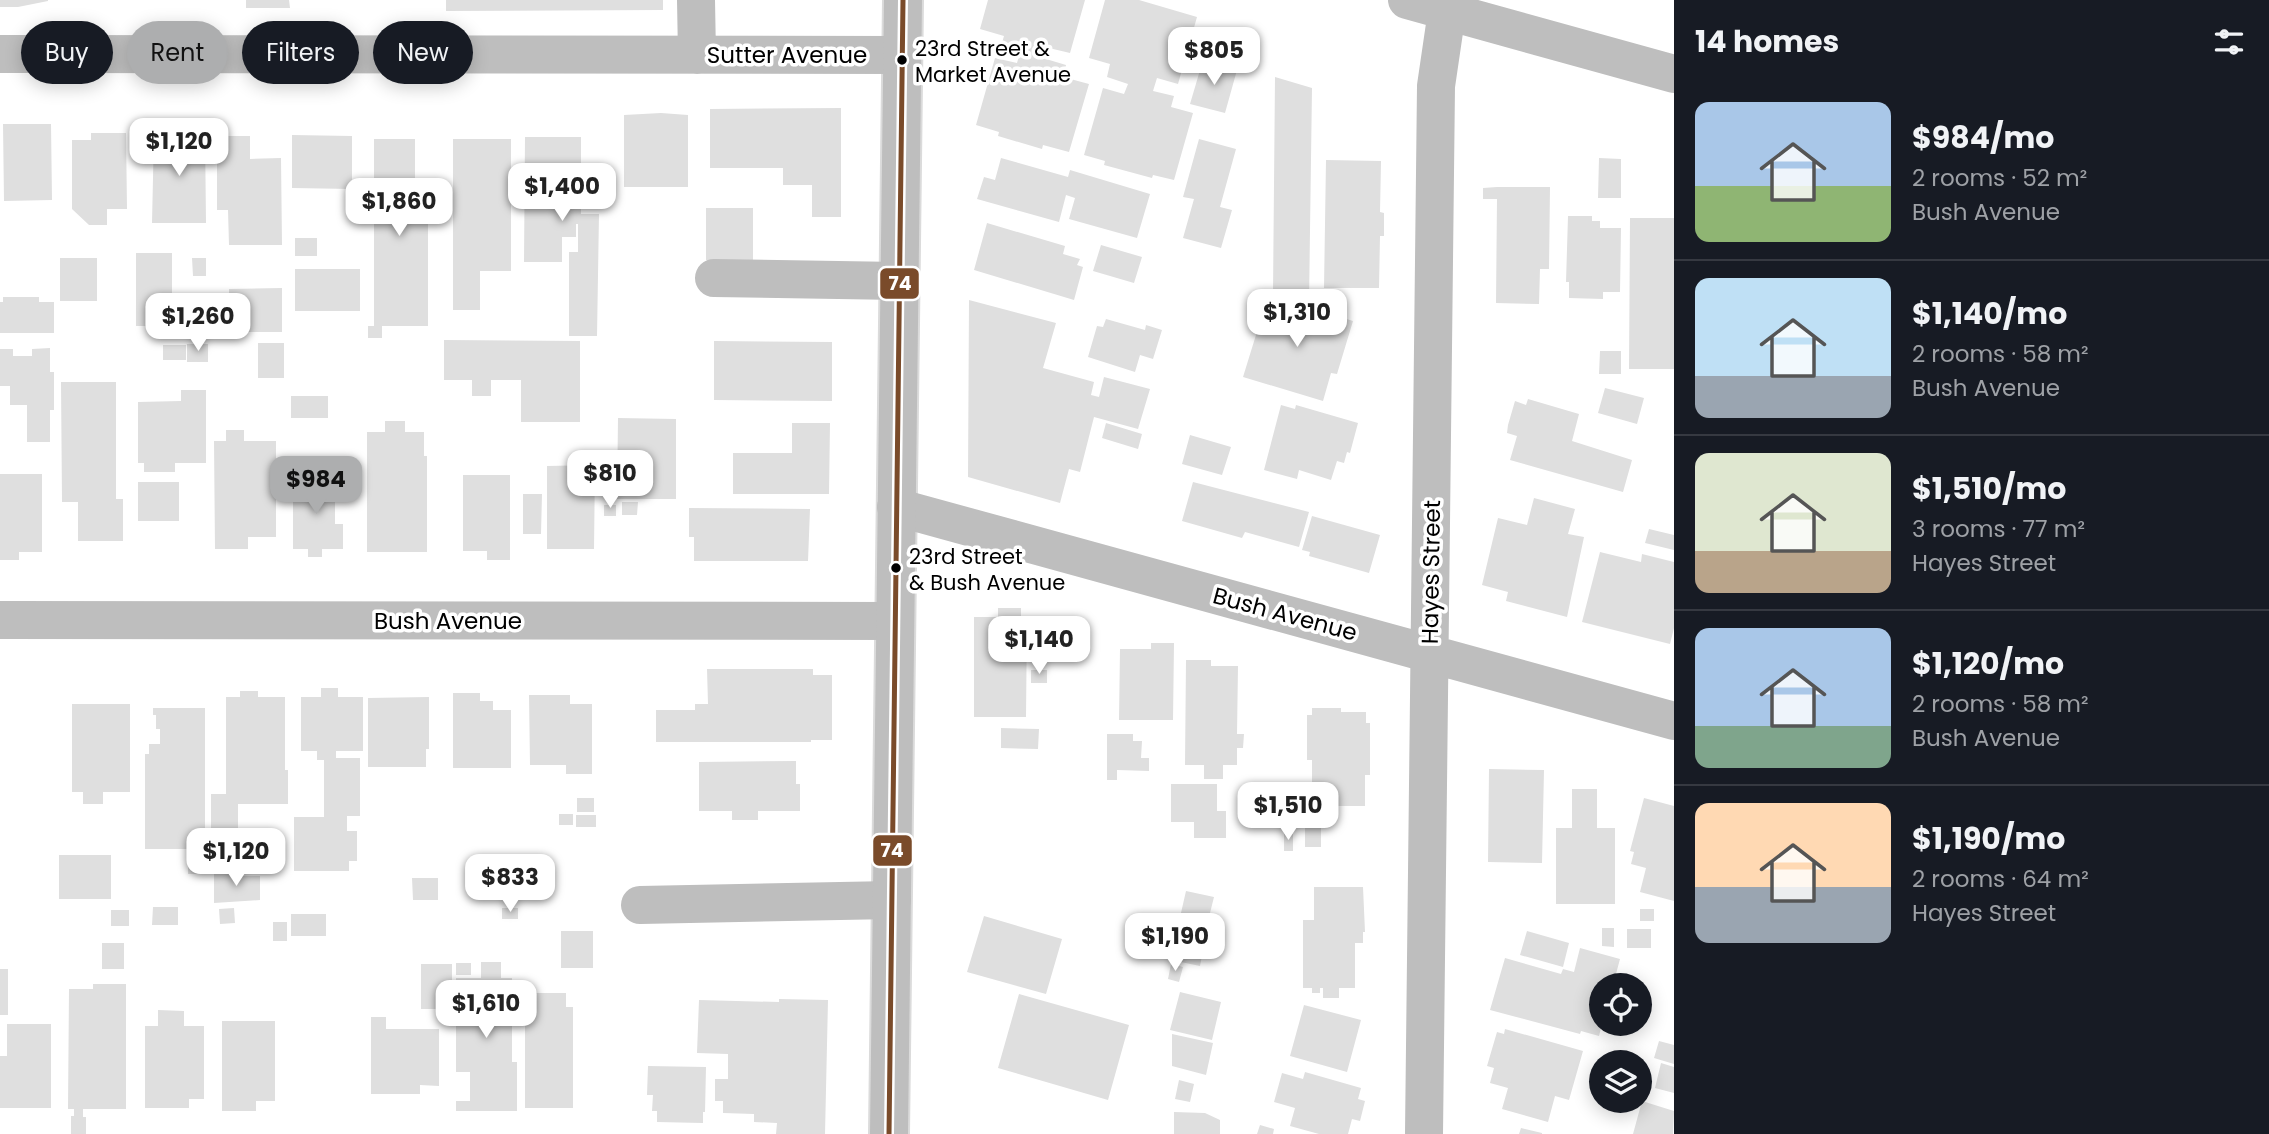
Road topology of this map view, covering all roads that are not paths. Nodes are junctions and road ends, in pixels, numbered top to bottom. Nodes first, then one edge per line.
1 (696, 0) edge
2 (903, 0) edge
3 (1407, 0) edge
4 (1447, 11) junction
5 (0, 54) edge
6 (697, 55) junction
7 (902, 55) junction
8 (1674, 74) edge
9 (714, 278) dead end
10 (899, 281) junction
11 (896, 507) junction
12 (0, 620) edge
13 (895, 621) junction
14 (1430, 654) junction
15 (1674, 721) edge
16 (892, 900) junction
17 (640, 905) dead end
18 (889, 1134) edge
19 (1424, 1134) edge

1 - 6 street
2 - 7 street
3 - 4 street
4 - 8 street
4 - 14 street, Hayes Street
5 - 6 street, Sutter Avenue
6 - 7 street, Sutter Avenue
7 - 10 street
9 - 10 street
10 - 11 street
11 - 13 street
11 - 14 street, Bush Avenue
12 - 13 street, Bush Avenue
13 - 16 street
14 - 15 street, Bush Avenue
14 - 19 street, Hayes Street
16 - 17 street
16 - 18 street

